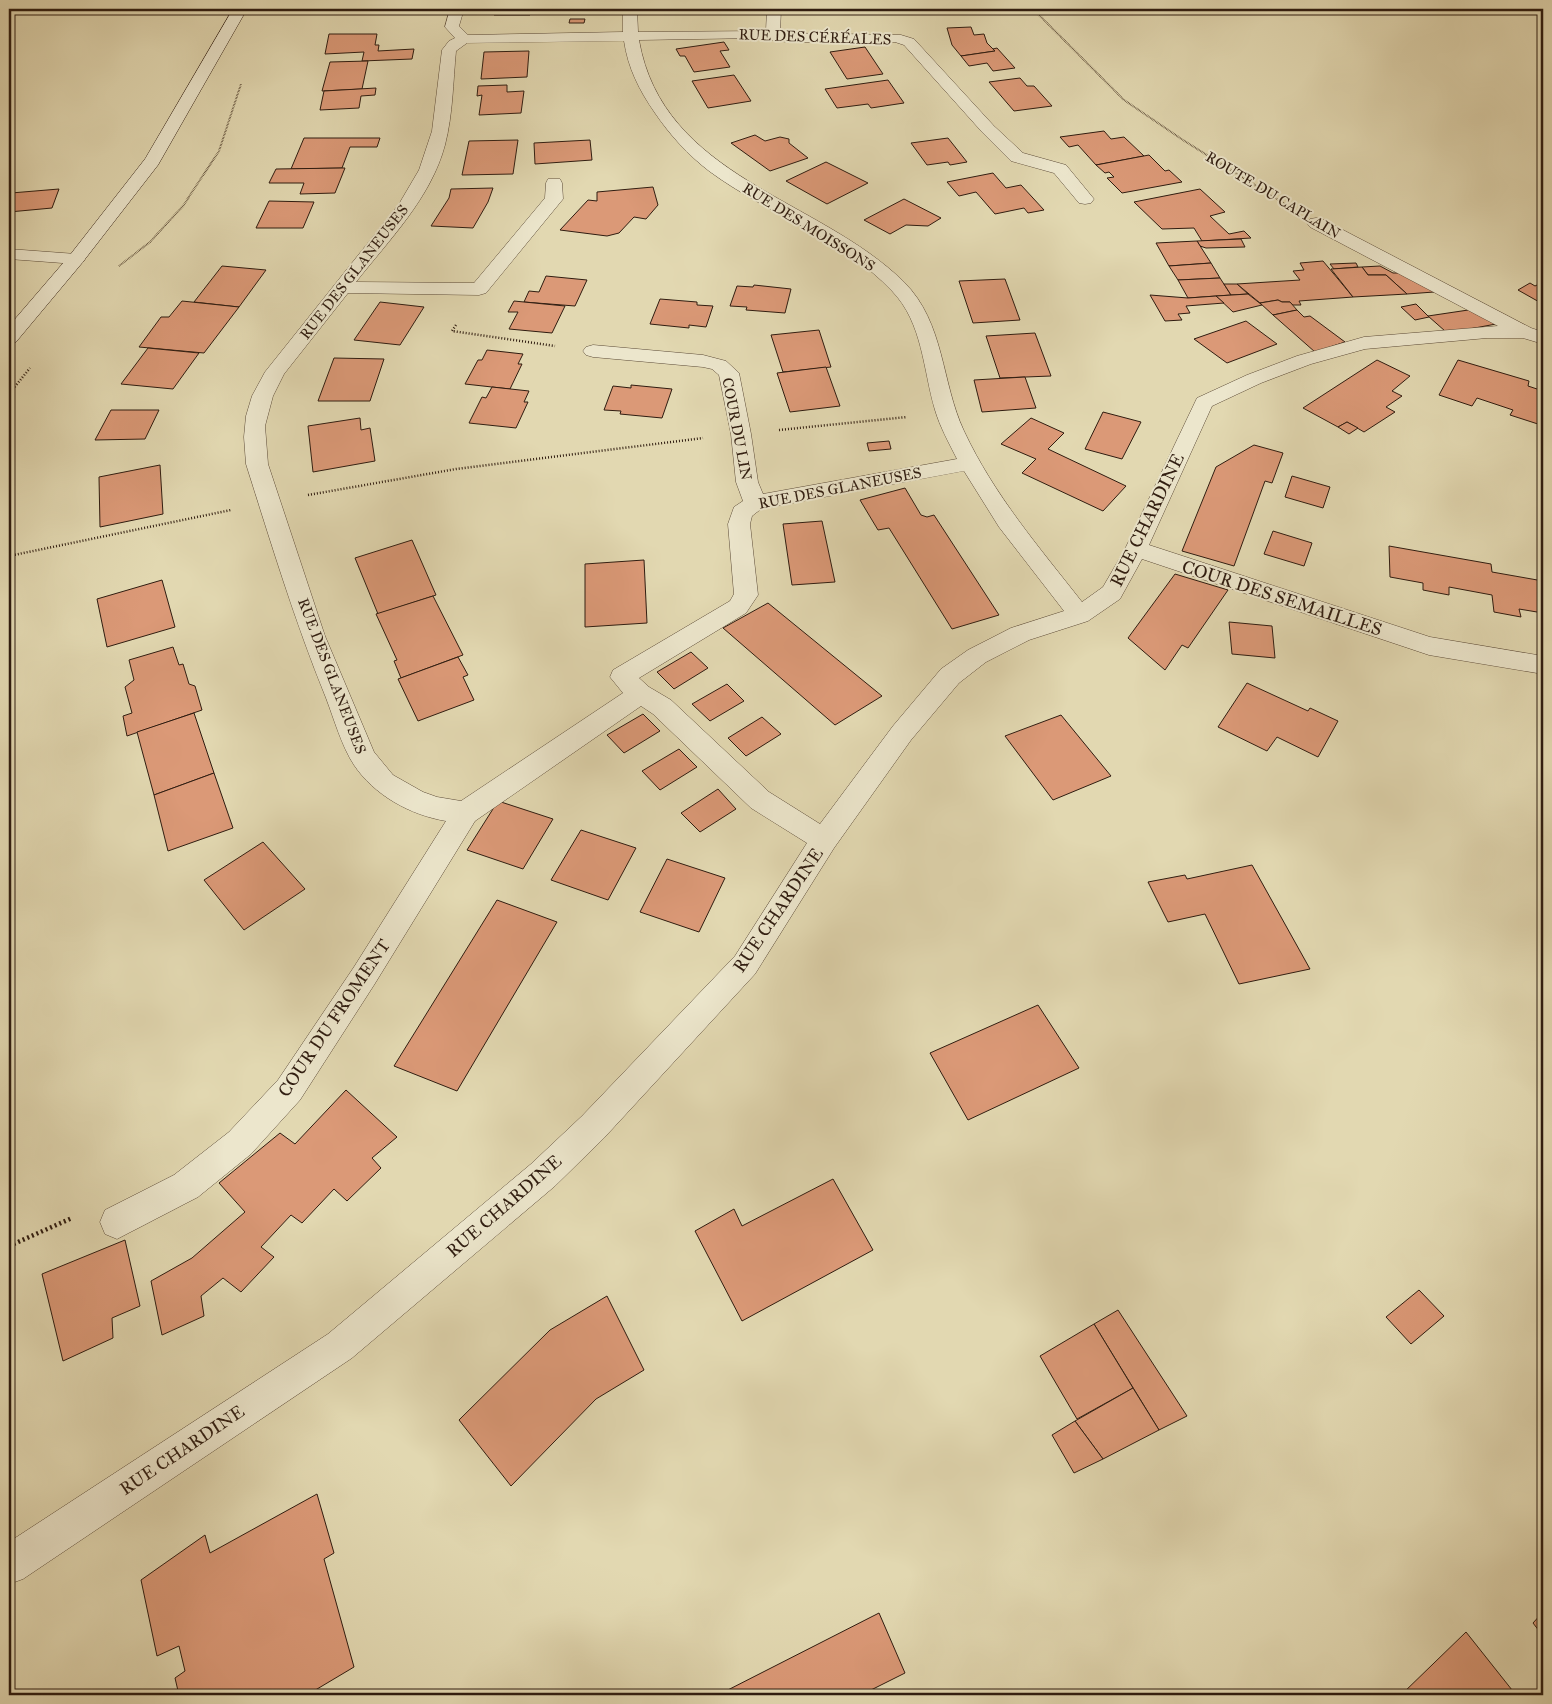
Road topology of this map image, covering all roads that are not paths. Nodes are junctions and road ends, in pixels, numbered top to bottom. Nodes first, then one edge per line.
1 (240, 9) edge
2 (457, 9) edge
3 (630, 9) edge
4 (774, 9) edge
5 (629, 35) junction
6 (773, 36) junction
7 (464, 39) junction
8 (554, 182) dead end
9 (1085, 199) dead end
10 (1316, 222) road end
11 (9, 254) edge
12 (76, 260) junction
13 (341, 287) junction
14 (1534, 335) edge
15 (9, 338) edge
16 (593, 351) road end
17 (970, 464) junction
18 (755, 503) junction
19 (1136, 549) junction
20 (1080, 615) junction
21 (1543, 666) edge
22 (640, 694) junction
23 (465, 813) junction
24 (824, 840) junction
25 (117, 1222) dead end
26 (9, 1565) edge

1 - 12 street
2 - 7 street
3 - 5 street, RUE DES MOISSONS
4 - 6 street
5 - 6 street, RUE DES CÉRÉALES
5 - 7 street
5 - 17 street, RUE DES MOISSONS
6 - 9 street, RUE DES CÉRÉALES
7 - 13 street, RUE DES GLANEUSES
8 - 13 street
10 - 14 street, ROUTE DU CAPLAIN
11 - 12 street
12 - 15 street
13 - 23 street, RUE DES GLANEUSES
14 - 19 street, RUE CHARDINE
16 - 18 street, COUR DU LIN
17 - 18 street, RUE DES GLANEUSES
17 - 20 street, RUE DES MOISSONS
18 - 22 street, RUE DES GLANEUSES
19 - 20 street, RUE CHARDINE
19 - 21 street, COUR DES SEMAILLES
20 - 24 street, RUE CHARDINE
22 - 23 street
22 - 24 street
23 - 25 street, COUR DU FROMENT
24 - 26 street, RUE CHARDINE

